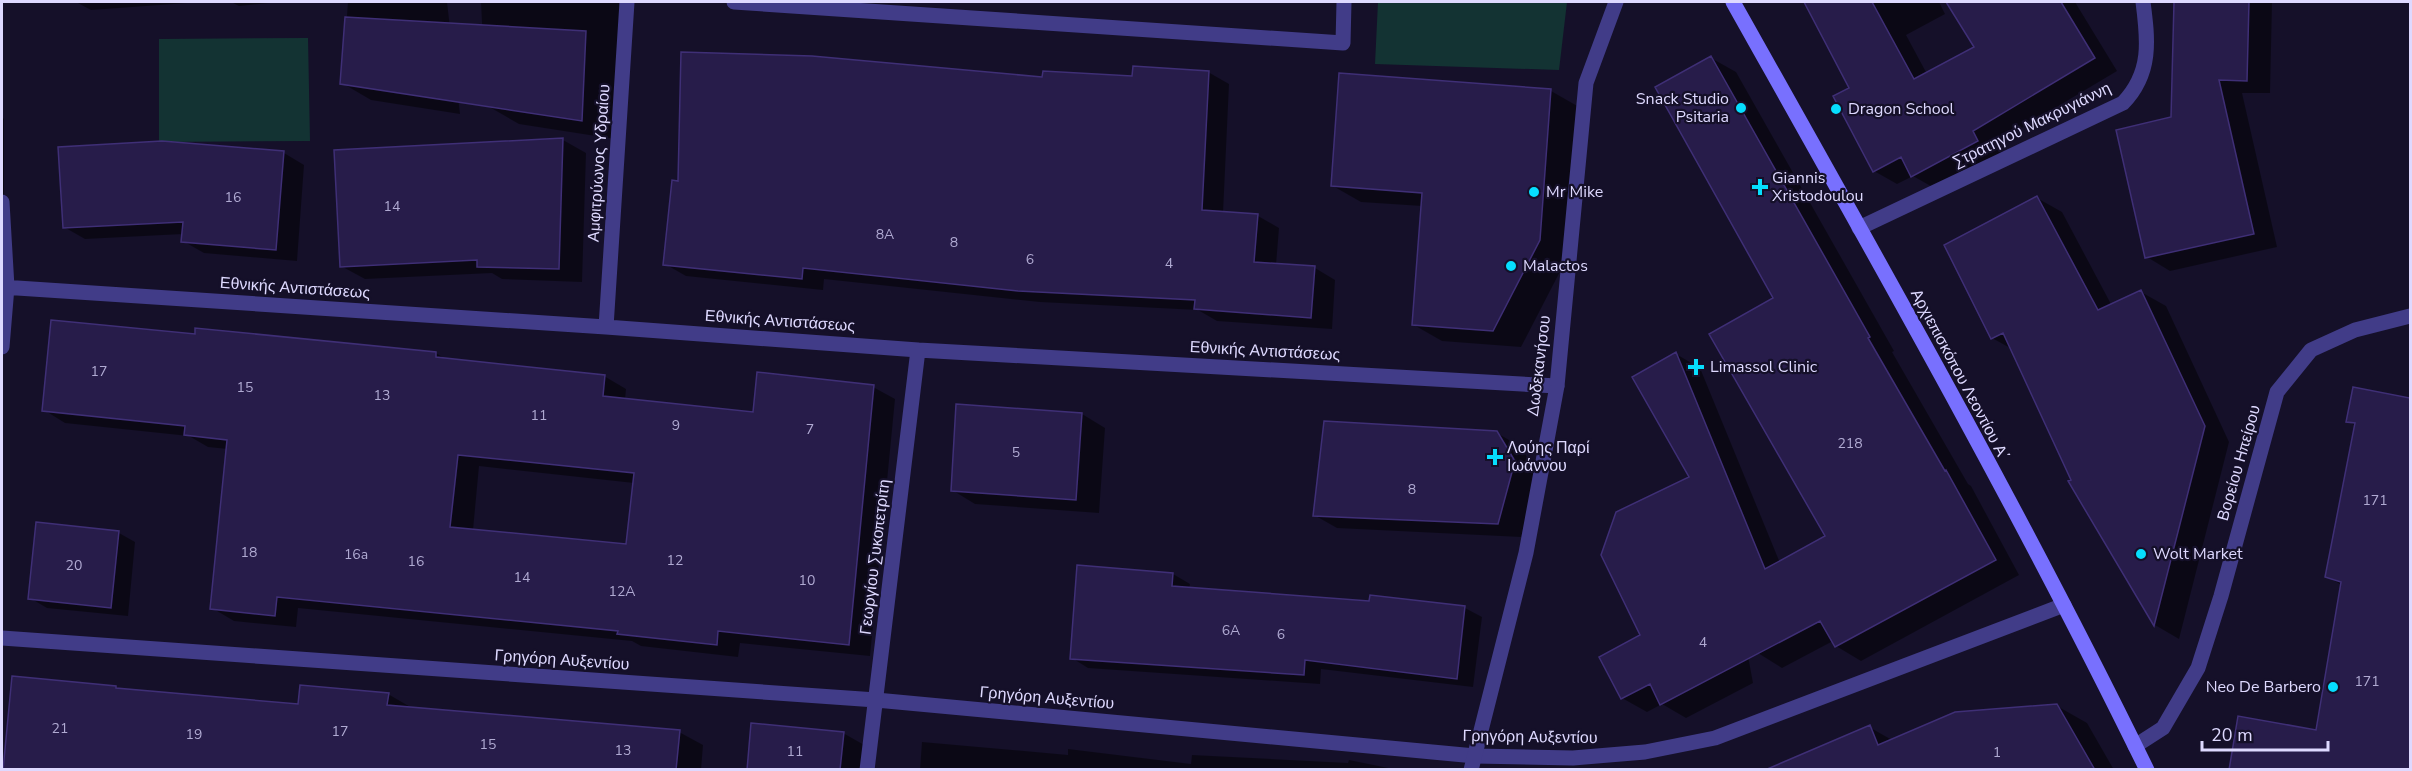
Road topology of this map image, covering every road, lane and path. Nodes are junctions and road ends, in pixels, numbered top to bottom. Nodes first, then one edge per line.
1 (627, 2) edge
2 (734, 2) edge
3 (1344, 2) edge
4 (1616, 2) edge
5 (1733, 2) edge
6 (2143, 2) edge
7 (2, 202) edge
8 (1860, 228) junction
9 (4, 287) edge
10 (2410, 316) edge
11 (606, 327) junction
12 (2, 347) edge
13 (918, 350) junction
14 (1557, 386) junction
15 (2064, 605) junction
16 (2, 638) edge
17 (876, 700) junction
18 (2135, 746) junction
19 (1473, 763) edge
20 (867, 770) edge
21 (2147, 770) edge

1 - 11 street, Αμφιτρύωνος Υδραίου
2 - 3 street
4 - 14 street, Δωδεκανήσου
5 - 8 main road, Αρχιεπισκόπου Λεοντίου Α΄
6 - 8 street, Στρατηγού Μακρυγιάννη
7 - 9 street
8 - 15 main road, Αρχιεπισκόπου Λεοντίου Α΄
9 - 11 street, Εθνικής Αντιστάσεως
9 - 12 street
10 - 18 street, Βορείου Ηπείρου
11 - 13 street, Εθνικής Αντιστάσεως
13 - 14 street, Εθνικής Αντιστάσεως
13 - 17 street, Γεωργίου Συκοπετρίτη
14 - 19 street, Δωδεκανήσου
15 - 18 main road, Αρχιεπισκόπου Λεοντίου Α΄
15 - 19 street, Γρηγόρη Αυξεντίου
16 - 17 street, Γρηγόρη Αυξεντίου
17 - 19 street, Γρηγόρη Αυξεντίου
17 - 20 street, Γεωργίου Συκοπετρίτη
18 - 21 main road, Αρχιεπισκόπου Λεοντίου Α΄

